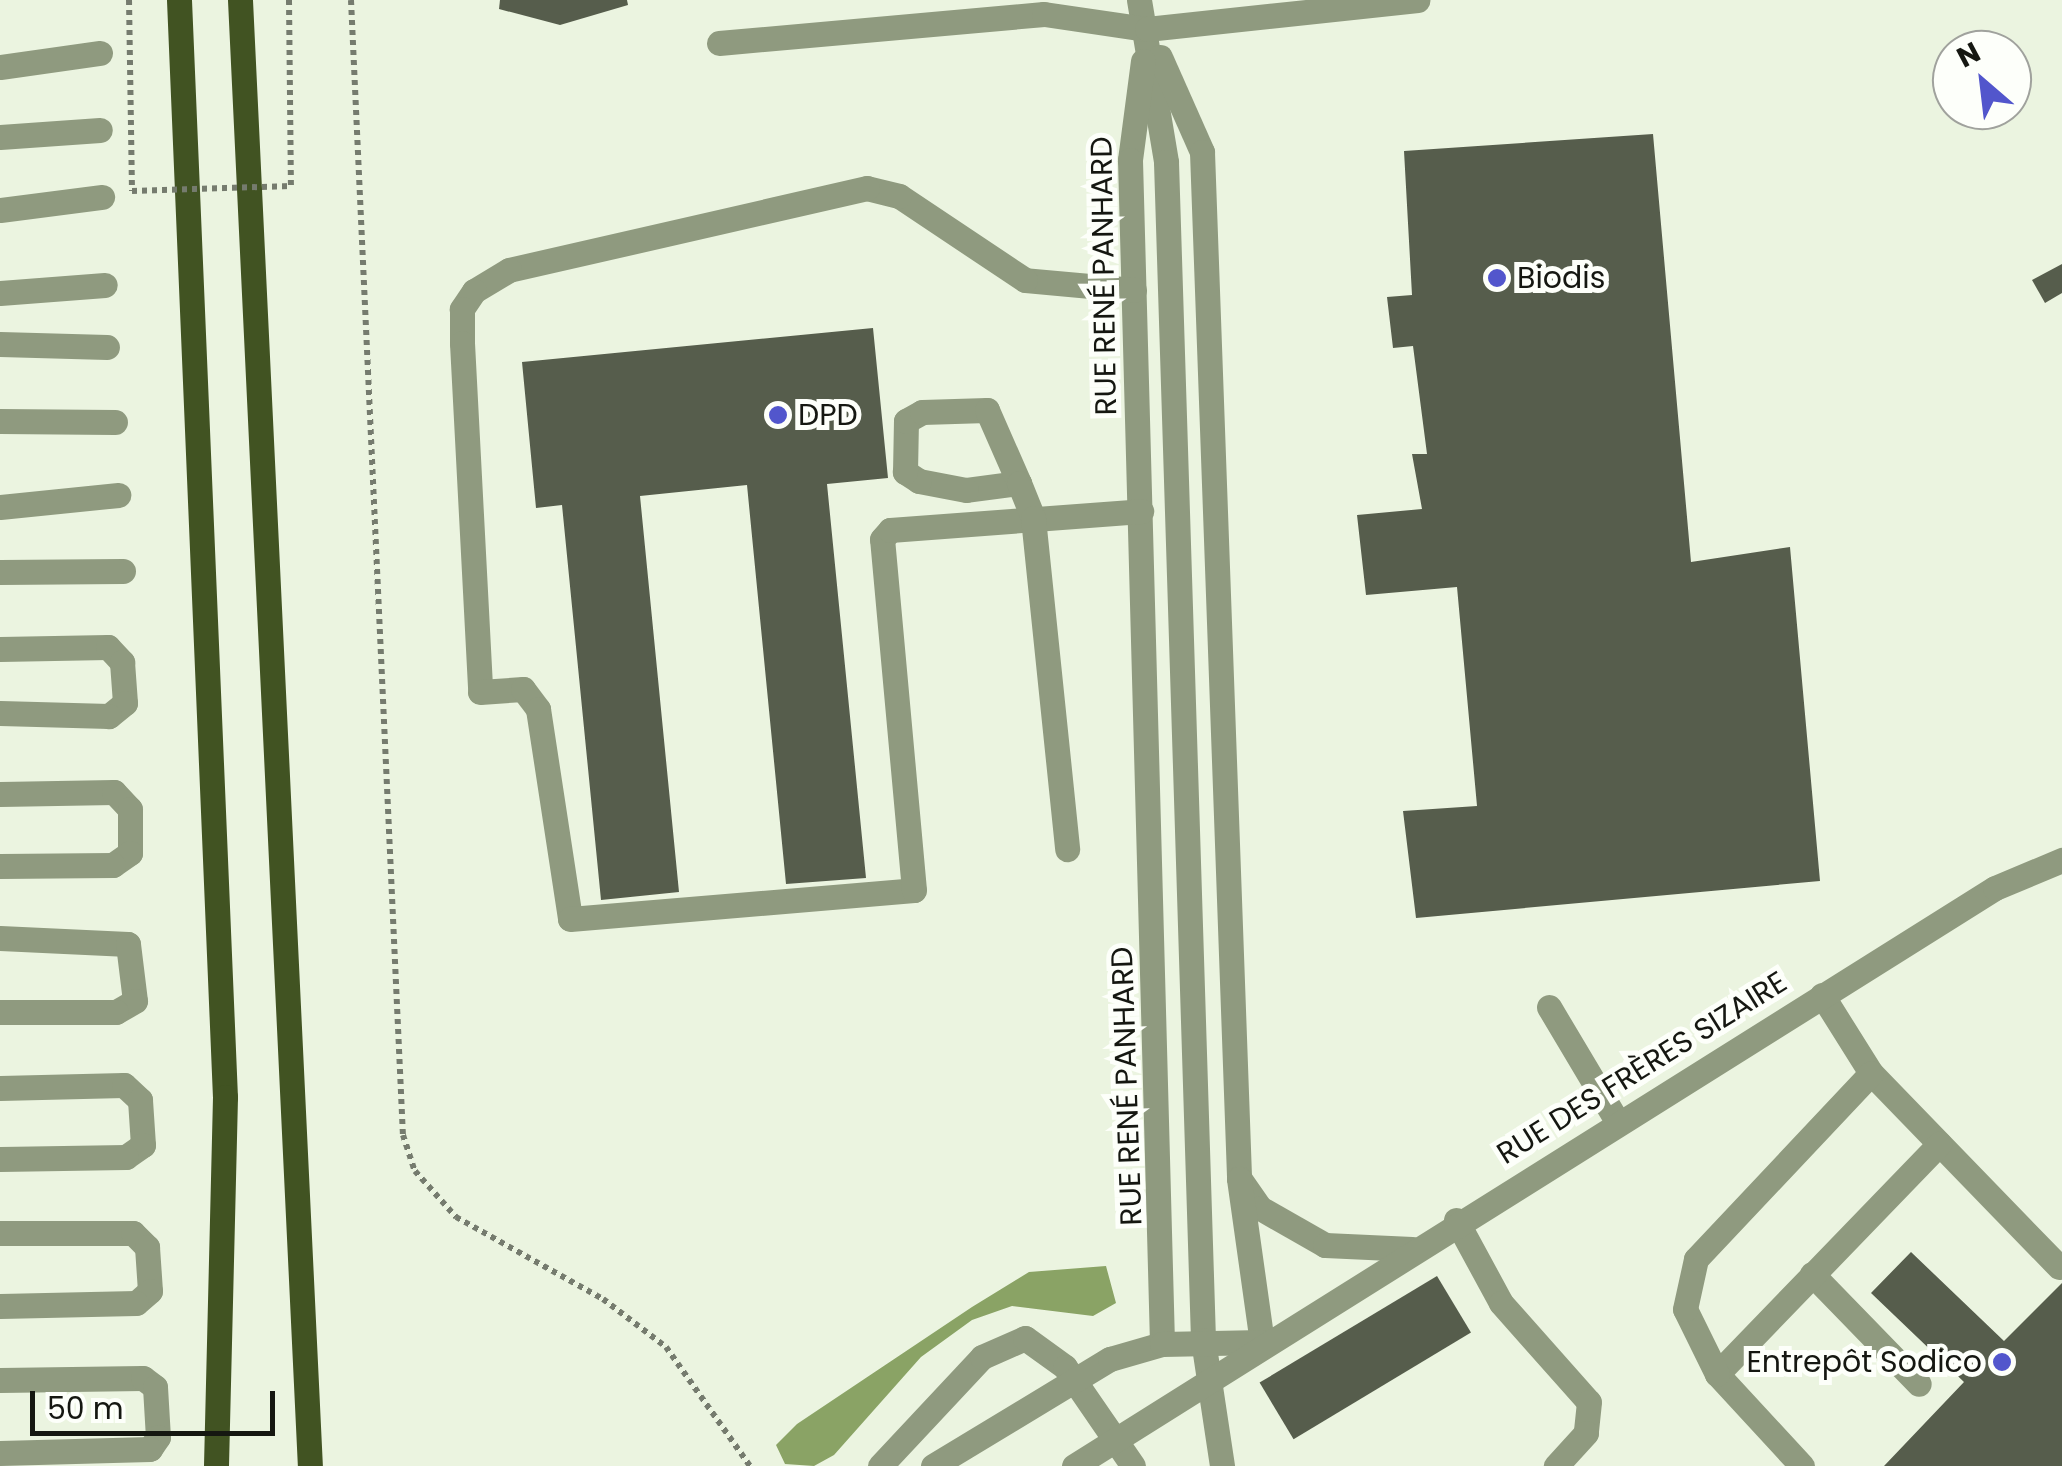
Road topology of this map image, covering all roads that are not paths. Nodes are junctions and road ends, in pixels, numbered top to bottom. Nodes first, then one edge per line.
1 (179, 0) edge
2 (240, 0) edge
3 (1139, 0) edge
4 (1150, 0) edge
5 (1417, 0) edge
6 (1302, 4) edge
7 (1147, 29) junction
8 (719, 43) dead end
9 (100, 52) dead end
10 (0, 66) edge
11 (100, 130) dead end
12 (0, 137) edge
13 (102, 197) dead end
14 (0, 210) edge
15 (104, 285) dead end
16 (1134, 290) junction
17 (0, 293) edge
18 (0, 344) edge
19 (107, 347) dead end
20 (0, 421) edge
21 (114, 422) dead end
22 (1019, 483) junction
23 (118, 496) dead end
24 (0, 507) edge
25 (1141, 512) junction
26 (1027, 518) junction
27 (123, 571) dead end
28 (0, 572) edge
29 (0, 649) edge
30 (0, 713) edge
31 (0, 794) edge
32 (1066, 849) dead end
33 (2062, 860) edge
34 (0, 866) edge
35 (0, 938) edge
36 (1822, 995) junction
37 (1548, 1008) dead end
38 (0, 1012) edge
39 (1870, 1073) junction
40 (0, 1088) edge
41 (1618, 1121) junction
42 (1940, 1144) junction
43 (0, 1159) edge
44 (1238, 1178) junction
45 (1456, 1220) junction
46 (0, 1233) edge
47 (1412, 1249) junction
48 (2059, 1267) dead end
49 (1812, 1274) junction
50 (0, 1306) edge
51 (1203, 1340) junction
52 (1262, 1342) junction
53 (1162, 1344) junction
54 (1717, 1374) junction
55 (1072, 1378) junction
56 (0, 1380) edge
57 (1208, 1382) junction
58 (1920, 1384) dead end
59 (1112, 1443) junction
60 (0, 1454) edge
61 (1563, 1464) edge
62 (216, 1466) edge
63 (310, 1466) edge
64 (880, 1466) edge
65 (933, 1466) edge
66 (1074, 1466) edge
67 (1133, 1466) edge
68 (1222, 1466) edge
69 (1802, 1466) edge

1 - 62 main road
2 - 63 main road
3 - 7 street
4 - 7 street
5 - 6 street
6 - 7 street
7 - 8 street
7 - 16 street, RUE RENÉ PANHARD
7 - 44 street
7 - 51 street
9 - 10 street
11 - 12 street
13 - 14 street
15 - 17 street
16 - 25 street, RUE RENÉ PANHARD
16 - 26 street
18 - 19 street
20 - 21 street
22 - 22 street
22 - 26 street
23 - 24 street
25 - 26 street
25 - 53 street, RUE RENÉ PANHARD
26 - 32 street
27 - 28 street
29 - 30 street
31 - 34 street
33 - 36 street, RUE DES FRÈRES SIZAIRE
35 - 38 street
36 - 39 street
36 - 41 street, RUE DES FRÈRES SIZAIRE
37 - 41 street
39 - 42 street
39 - 54 street
40 - 43 street
41 - 45 street, RUE DES FRÈRES SIZAIRE
42 - 48 street
42 - 49 street
44 - 47 street
44 - 52 street
45 - 47 street, RUE DES FRÈRES SIZAIRE
45 - 61 street
46 - 50 street
47 - 52 street, RUE DES FRÈRES SIZAIRE
49 - 54 street
49 - 58 street
51 - 52 street
51 - 53 street
51 - 57 street
52 - 57 street, RUE DES FRÈRES SIZAIRE
53 - 55 street
54 - 69 street
55 - 59 street
55 - 64 street
55 - 65 street
56 - 60 street
57 - 59 street, RUE DES FRÈRES SIZAIRE
57 - 68 street
59 - 66 street, RUE DES FRÈRES SIZAIRE
59 - 67 street

